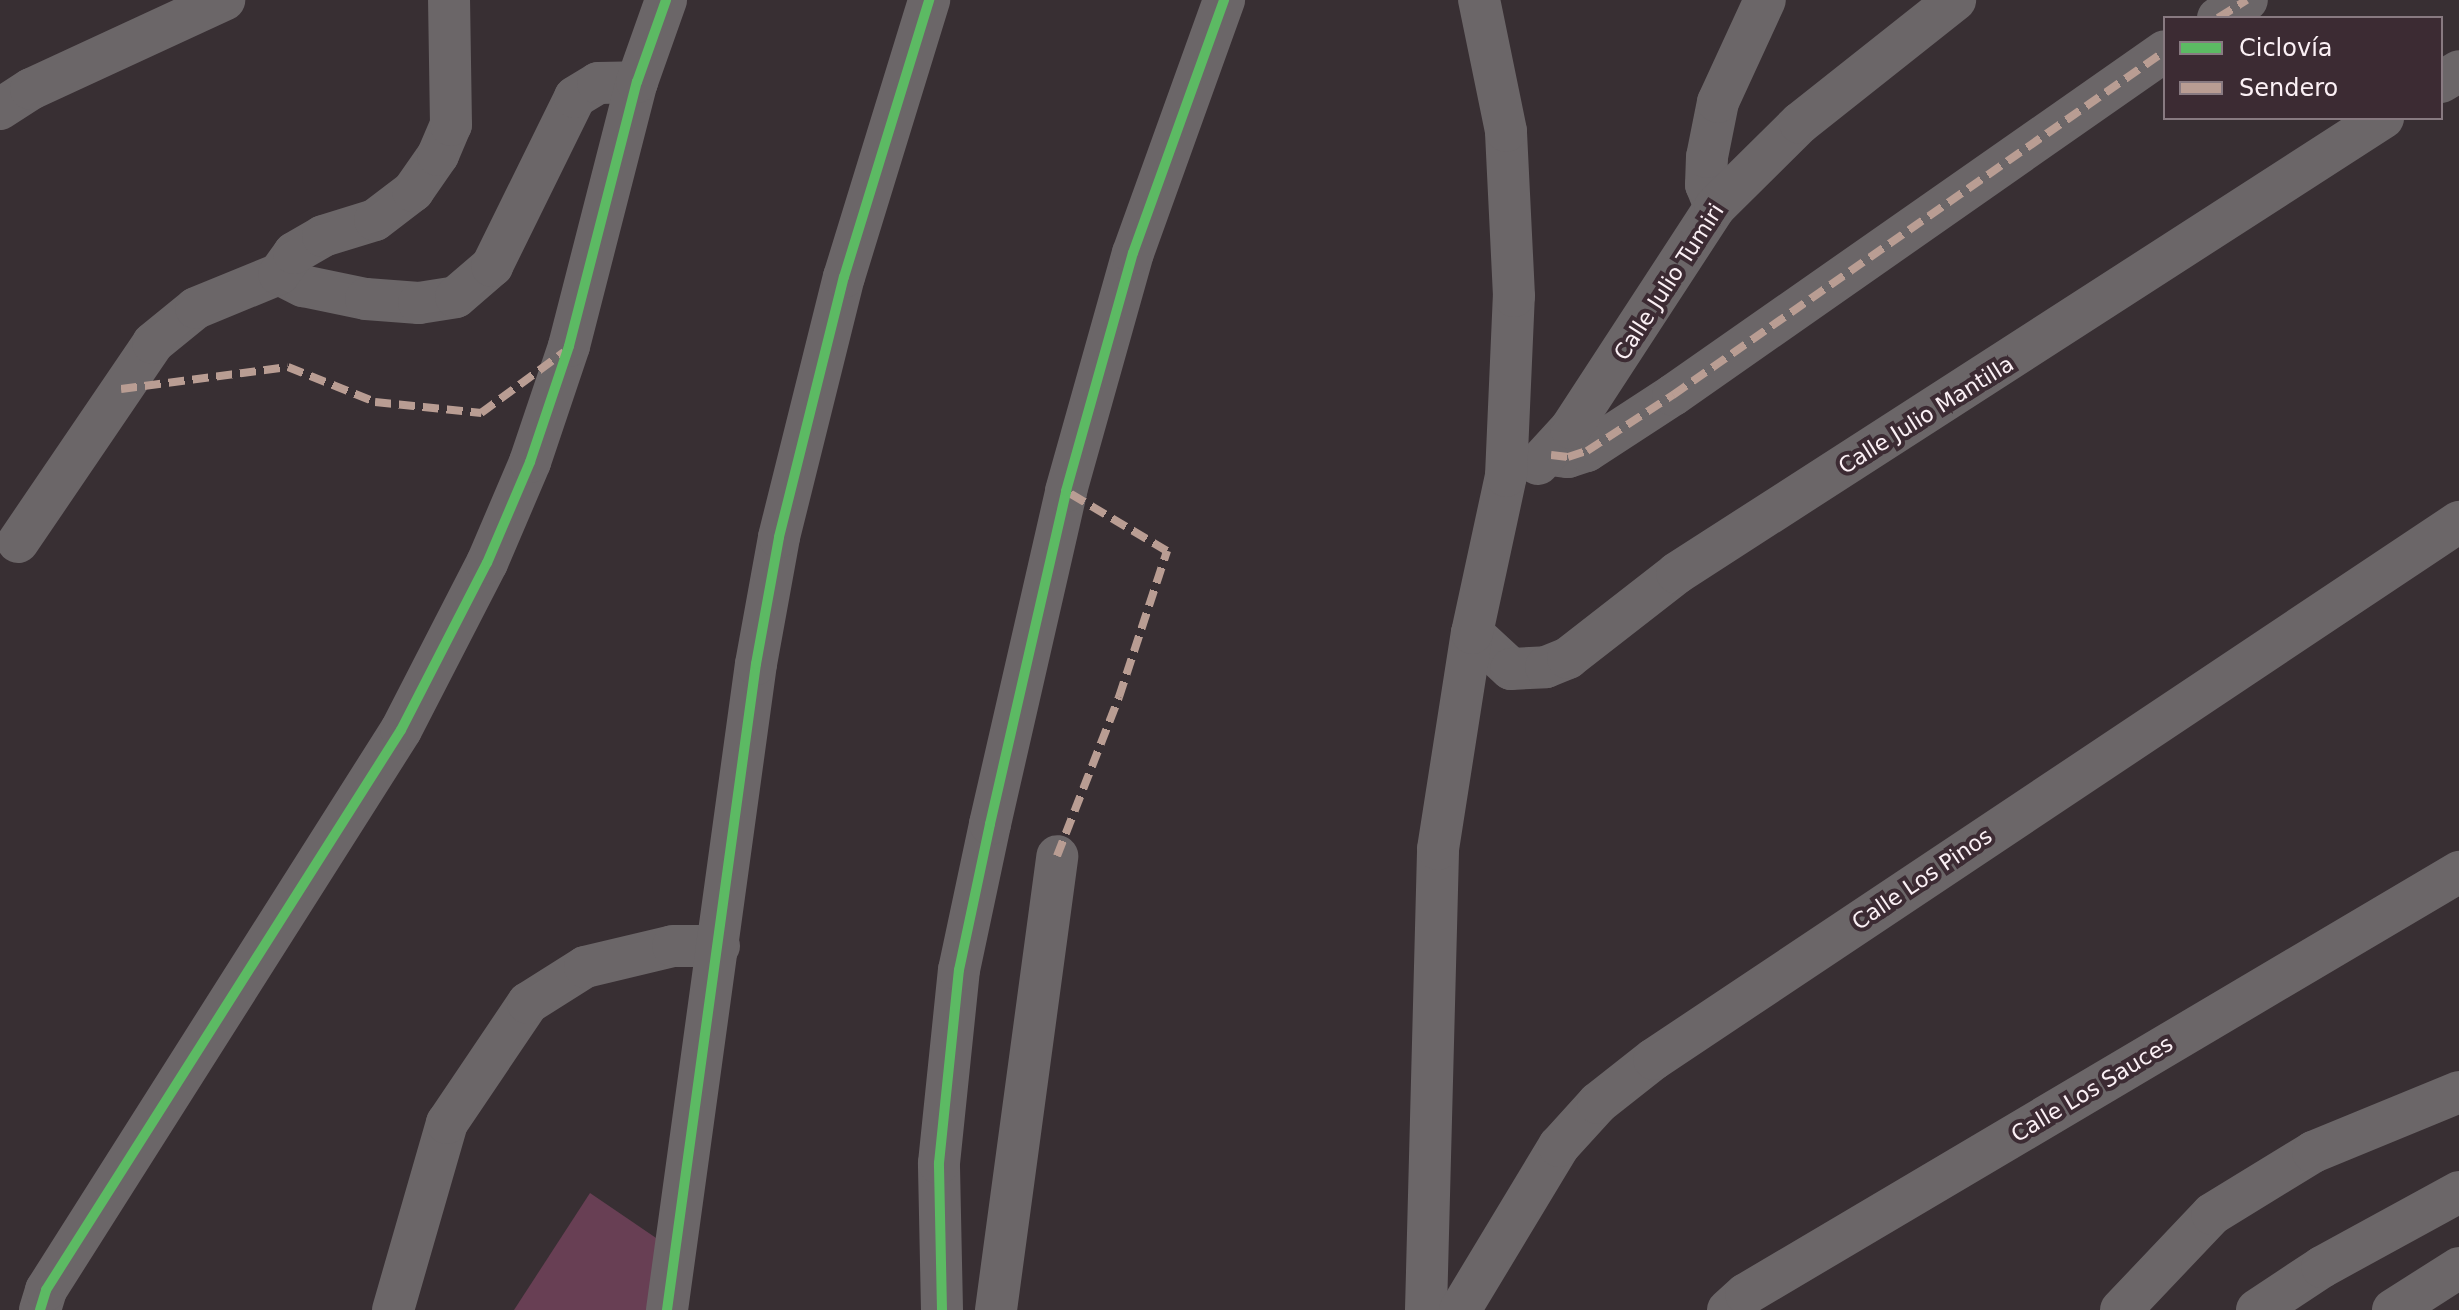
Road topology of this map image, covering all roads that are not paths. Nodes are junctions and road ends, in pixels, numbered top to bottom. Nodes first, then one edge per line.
1 (224, 0) edge
2 (449, 0) edge
3 (666, 0) edge
4 (929, 0) edge
5 (1224, 0) edge
6 (1479, 0) edge
7 (1765, 0) edge
8 (1955, 0) edge
9 (2247, 0) edge
10 (2221, 16) edge
11 (2163, 52) edge
12 (637, 82) junction
13 (0, 109) edge
14 (2380, 120) edge
15 (1715, 207) junction
16 (279, 274) junction
17 (1551, 455) junction
18 (1506, 476) junction
19 (2459, 522) edge
20 (18, 542) dead end
21 (1472, 633) junction
22 (1057, 856) dead end
23 (2459, 872) edge
24 (719, 946) junction
25 (2459, 1092) edge
26 (2459, 1192) edge
27 (2459, 1268) edge
28 (40, 1310) edge
29 (393, 1310) edge
30 (667, 1310) edge
31 (942, 1310) edge
32 (996, 1310) edge
33 (1426, 1310) edge
34 (1460, 1310) edge
35 (1728, 1310) edge
36 (2121, 1310) edge
37 (2257, 1310) edge
38 (2393, 1310) edge

1 - 13 street
2 - 16 street
3 - 12 street
4 - 24 street
5 - 31 street
6 - 18 street
7 - 15 street
8 - 15 street, Calle Julio Tumiri
9 - 10 street
11 - 17 street
12 - 16 street
12 - 28 street
14 - 21 street, Calle Julio Mantilla
15 - 17 street, Calle Julio Tumiri
16 - 20 street
17 - 18 street, Calle Julio Tumiri
18 - 21 street
19 - 34 street, Calle Los Pinos
21 - 33 street
22 - 32 street
23 - 35 street, Calle Los Sauces
24 - 29 street
24 - 30 street
25 - 36 street
26 - 37 street
27 - 38 street

